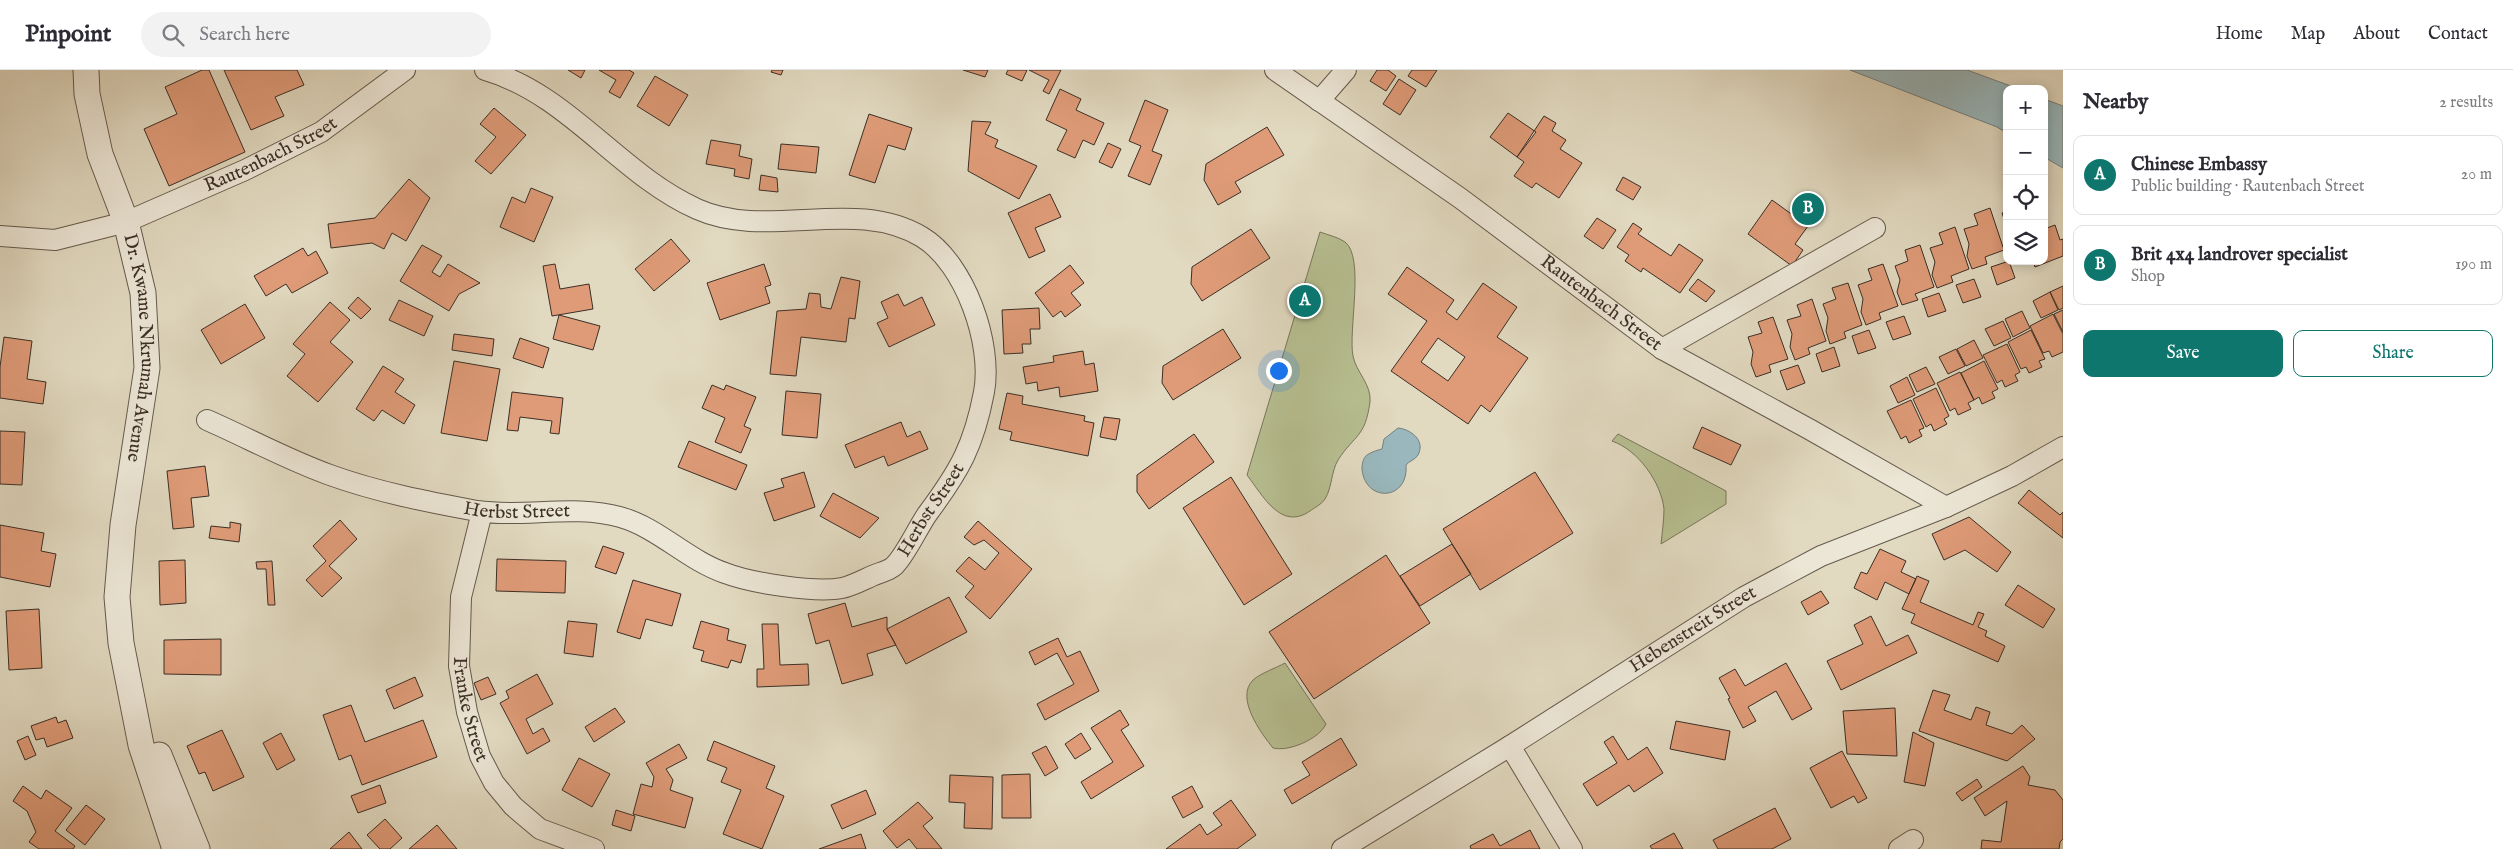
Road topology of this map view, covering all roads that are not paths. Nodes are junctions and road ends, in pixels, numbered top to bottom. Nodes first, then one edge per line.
1 (86, 70) edge
2 (405, 70) edge
3 (485, 70) edge
4 (1275, 70) edge
5 (1346, 70) edge
6 (1319, 101) junction
7 (126, 222) junction
8 (1875, 228) dead end
9 (0, 236) edge
10 (1662, 349) junction
11 (207, 420) dead end
12 (2063, 447) edge
13 (1946, 507) junction
14 (482, 512) junction
15 (130, 691) junction
16 (1510, 746) junction
17 (175, 849) edge
18 (197, 849) edge
19 (594, 849) edge
20 (1342, 849) edge
21 (1572, 849) edge

1 - 7 street, Dr. Kwame Nkrumah Avenue
2 - 7 street, Rautenbach Street
3 - 14 street, Herbst Street
4 - 6 street, Rautenbach Street
5 - 6 street
6 - 10 street, Rautenbach Street
7 - 9 street, Rautenbach Street
7 - 15 street, Dr. Kwame Nkrumah Avenue
8 - 10 street
10 - 13 street, Rautenbach Street
11 - 14 street, Herbst Street
12 - 13 street, Hebenstreit Street
13 - 16 street, Hebenstreit Street
14 - 19 street, Franke Street
15 - 17 street, Dr. Kwame Nkrumah Avenue
15 - 18 street, Dr. Kwame Nkrumah Avenue
16 - 20 street, Hebenstreit Street
16 - 21 street

